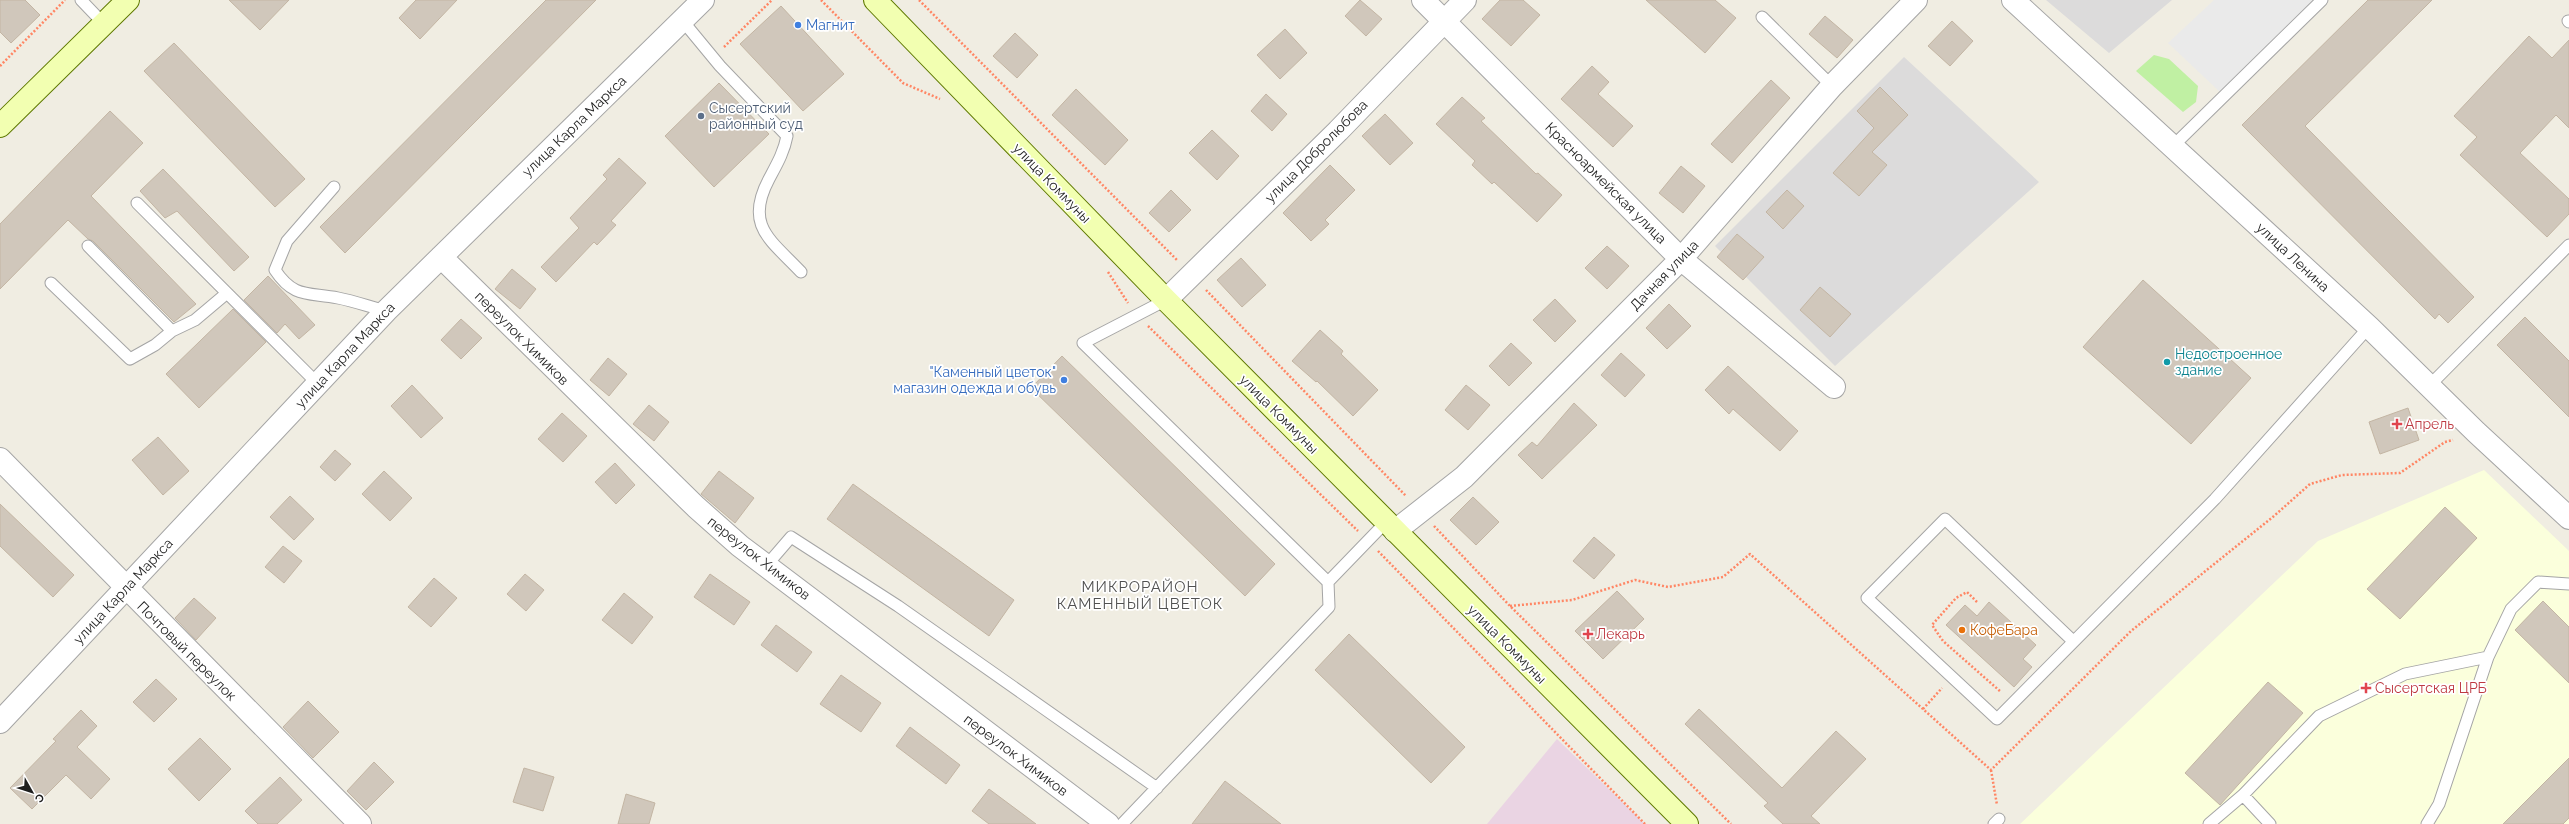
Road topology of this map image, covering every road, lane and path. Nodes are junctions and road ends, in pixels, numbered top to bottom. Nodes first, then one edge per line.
1 (65, 0) edge
2 (81, 0) edge
3 (128, 0) edge
4 (703, 0) edge
5 (772, 0) edge
6 (821, 0) edge
7 (875, 0) edge
8 (919, 0) edge
9 (1423, 0) edge
10 (1465, 0) edge
11 (1916, 0) edge
12 (2013, 0) edge
13 (2322, 0) edge
14 (1762, 17) dead end
15 (682, 20) junction
16 (1445, 21) junction
17 (104, 24) junction
18 (713, 58) junction
19 (0, 66) edge
20 (1832, 86) junction
21 (947, 102) dead end
22 (0, 126) edge
23 (2172, 147) junction
24 (334, 187) dead end
25 (137, 203) dead end
26 (2569, 245) edge
27 (88, 246) dead end
28 (440, 257) junction
29 (1681, 259) junction
30 (1104, 267) dead end
31 (802, 272) dead end
32 (1191, 275) junction
33 (51, 283) dead end
34 (227, 293) junction
35 (1166, 300) junction
36 (386, 311) junction
37 (1137, 315) junction
38 (2369, 327) junction
39 (172, 331) junction
40 (318, 384) junction
41 (2429, 386) junction
42 (1834, 387) dead end
43 (2476, 432) junction
44 (0, 459) edge
45 (1419, 511) junction
46 (2569, 518) edge
47 (1390, 527) junction
48 (1368, 541) junction
49 (766, 566) junction
50 (1328, 582) junction
51 (2569, 584) edge
52 (125, 588) junction
53 (1977, 602) dead end
54 (1510, 606) junction
55 (2073, 641) junction
56 (2488, 657) junction
57 (2002, 693) dead end
58 (0, 722) edge
59 (1991, 770) junction
60 (1157, 788) junction
61 (2243, 795) junction
62 (1996, 821) edge
63 (360, 824) edge
64 (1108, 824) edge
65 (1122, 824) edge
66 (1645, 824) edge
67 (1687, 824) edge
68 (1731, 824) edge
69 (2210, 824) edge
70 (2270, 824) edge
71 (2427, 824) edge

1 - 19 path
2 - 17 lane
3 - 17 street
4 - 15 street, улица Карла Маркса
5 - 18 path
6 - 21 path
7 - 35 street, улица Коммуны
8 - 32 path
9 - 16 street, Красноармейская улица
10 - 16 street, улица Добролюбова
11 - 20 street, Дачная улица
12 - 23 street, улица Ленина
13 - 23 lane
14 - 20 lane
15 - 18 lane
15 - 28 street, улица Карла Маркса
16 - 29 street, Красноармейская улица
16 - 32 street, улица Добролюбова
17 - 22 street
18 - 31 lane
20 - 29 street, Дачная улица
23 - 38 street, улица Ленина
24 - 36 lane
25 - 34 lane
26 - 41 lane
27 - 39 lane
28 - 36 street, улица Карла Маркса
28 - 49 street, переулок Химиков
29 - 42 street, Красноармейская улица
29 - 45 street, Дачная улица
30 - 37 path
32 - 35 street, улица Добролюбова
32 - 45 path
33 - 39 lane
34 - 39 lane
34 - 40 lane
35 - 37 lane
35 - 47 street, улица Коммуны
36 - 40 street, улица Карла Маркса
37 - 48 path
37 - 50 lane
38 - 41 street, улица Ленина
38 - 55 lane
40 - 52 street, улица Карла Маркса
41 - 43 street, улица Ленина
43 - 46 street, улица Ленина
43 - 59 path
44 - 52 street, Почтовый переулок
45 - 47 street, Дачная улица
45 - 54 path
47 - 48 lane
47 - 67 street, улица Коммуны
48 - 50 lane
48 - 66 path
49 - 60 lane
49 - 64 street, переулок Химиков
50 - 60 lane
51 - 56 lane
52 - 58 street, улица Карла Маркса
52 - 63 street, Почтовый переулок
53 - 57 path
54 - 59 path
54 - 68 path
55 - 55 lane
56 - 61 lane
56 - 71 lane
59 - 62 path
60 - 65 lane
61 - 69 lane
61 - 70 lane

